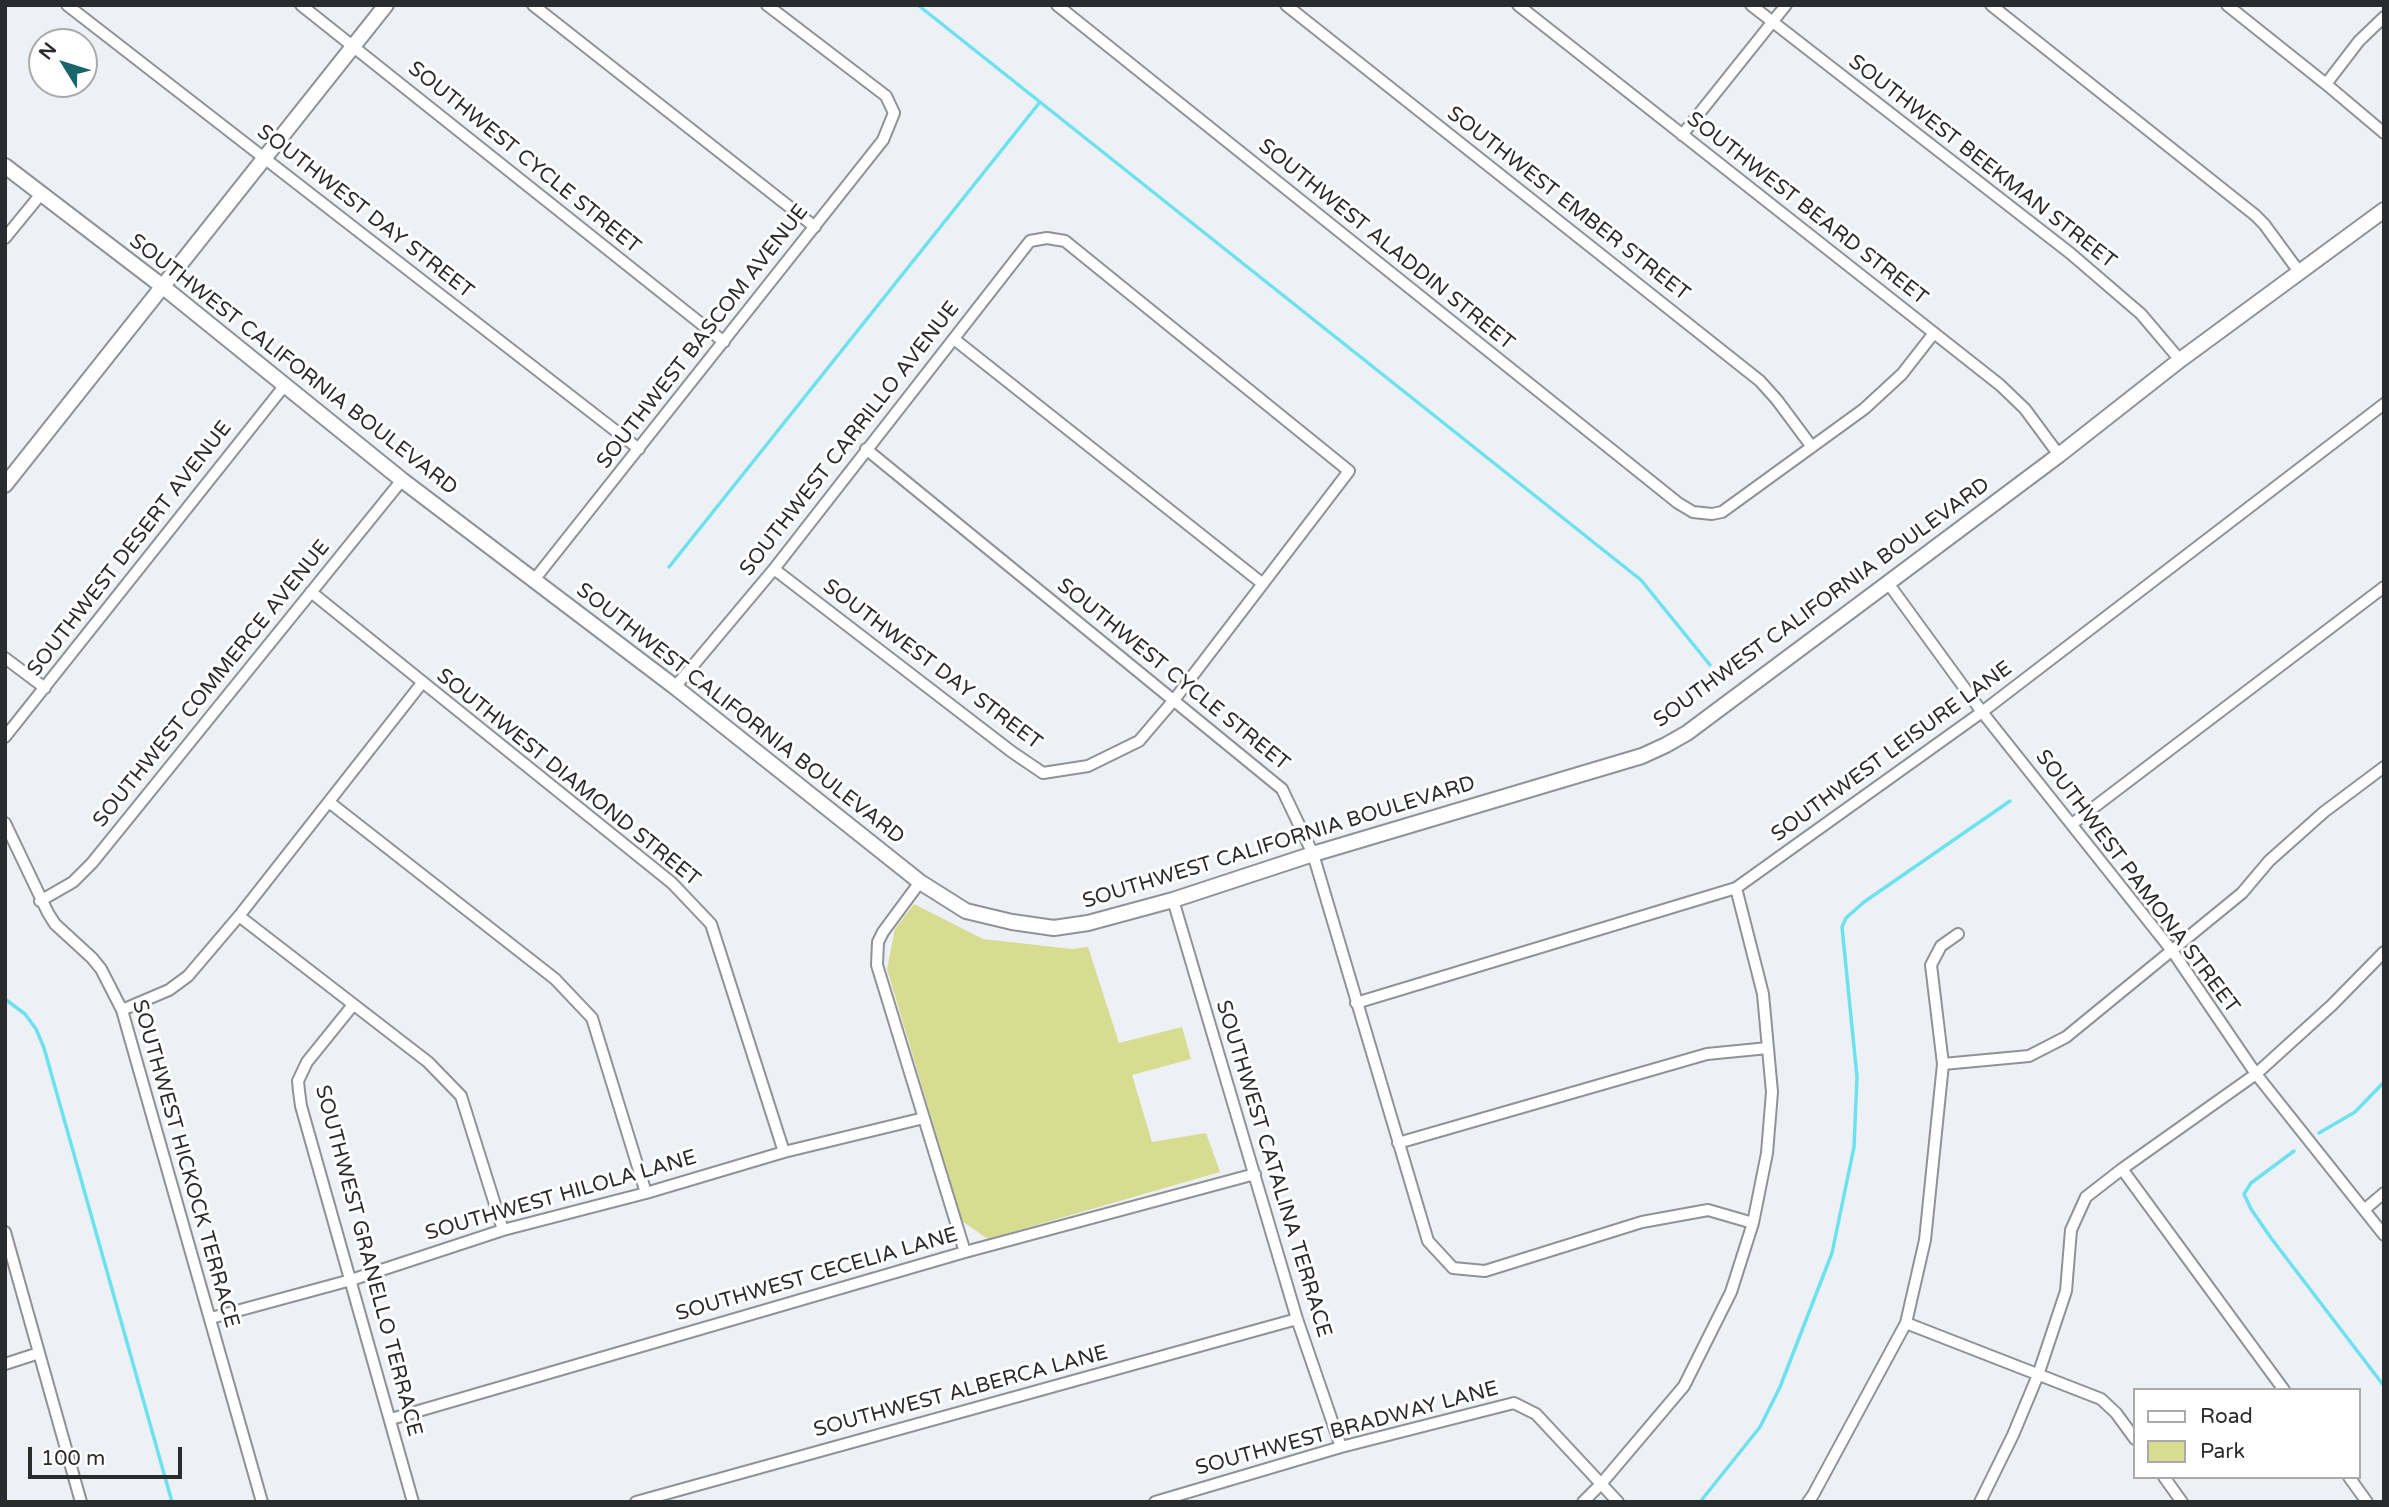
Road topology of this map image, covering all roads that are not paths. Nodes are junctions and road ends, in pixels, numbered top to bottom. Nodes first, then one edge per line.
1 (67, 5) edge
2 (301, 5) edge
3 (386, 5) edge
4 (533, 5) edge
5 (767, 5) edge
6 (1057, 5) edge
7 (1286, 5) edge
8 (1518, 5) edge
9 (1751, 5) edge
10 (1786, 5) edge
11 (1991, 5) edge
12 (2227, 5) edge
13 (2384, 17) edge
14 (1773, 23) junction
15 (353, 46) junction
16 (2326, 83) junction
17 (2384, 133) edge
18 (1682, 135) junction
19 (266, 159) junction
20 (5, 166) edge
21 (41, 194) junction
22 (2384, 210) edge
23 (815, 227) junction
24 (5, 238) edge
25 (2300, 273) junction
26 (162, 286) junction
27 (1934, 333) junction
28 (954, 339) junction
29 (724, 342) junction
30 (2180, 360) junction
31 (285, 385) junction
32 (2384, 404) edge
33 (1812, 447) junction
34 (639, 449) junction
35 (866, 449) junction
36 (2059, 455) junction
37 (1349, 471) joint
38 (402, 480) junction
39 (5, 485) edge
40 (774, 569) junction
41 (534, 580) junction
42 (1888, 583) junction
43 (1263, 584) junction
44 (2384, 587) edge
45 (312, 592) junction
46 (5, 658) edge
47 (422, 683) junction
48 (675, 687) junction
49 (45, 688) junction
50 (1174, 700) junction
51 (1982, 712) junction
52 (5, 737) edge
53 (2384, 767) edge
54 (329, 802) junction
55 (5, 823) edge
56 (2072, 824) junction
57 (1312, 854) junction
58 (920, 881) junction
59 (1736, 888) junction
60 (1173, 900) junction
61 (40, 901) junction
62 (239, 916) junction
63 (1958, 934) dead end
64 (2384, 951) edge
65 (2173, 953) junction
66 (1356, 1003) junction
67 (353, 1005) junction
68 (122, 1010) junction
69 (1768, 1048) junction
70 (1943, 1063) junction
71 (2256, 1074) junction
72 (923, 1118) junction
73 (1398, 1143) junction
74 (783, 1152) junction
75 (2122, 1169) junction
76 (1255, 1174) junction
77 (646, 1193) junction
78 (2384, 1193) edge
79 (2365, 1209) junction
80 (1753, 1223) junction
81 (503, 1230) junction
82 (5, 1232) edge
83 (2384, 1235) edge
84 (965, 1252) junction
85 (351, 1280) junction
86 (211, 1318) junction
87 (1297, 1319) junction
88 (1906, 1323) junction
89 (39, 1353) junction
90 (5, 1364) edge
91 (2038, 1375) junction
92 (2283, 1388) edge
93 (391, 1419) junction
94 (2134, 1437) edge
95 (1341, 1447) junction
96 (2165, 1479) edge
97 (2350, 1479) edge
98 (1601, 1484) junction
99 (81, 1502) edge
100 (262, 1502) edge
101 (413, 1502) edge
102 (636, 1502) edge
103 (1155, 1502) edge
104 (1583, 1502) edge
105 (1618, 1502) edge
106 (1808, 1502) edge
107 (1980, 1502) edge
108 (2182, 1502) edge
109 (2367, 1502) edge

1 - 19 street, SOUTHWEST DAY STREET
2 - 15 street, SOUTHWEST CYCLE STREET
3 - 15 street
4 - 23 street
5 - 23 street, SOUTHWEST BASCOM AVENUE
6 - 33 street, SOUTHWEST ALADDIN STREET
7 - 33 street, SOUTHWEST EMBER STREET
8 - 18 street, SOUTHWEST BEARD STREET
9 - 14 street, SOUTHWEST BEEKMAN STREET
10 - 14 street
11 - 25 street
12 - 16 street
13 - 16 street
14 - 18 street
14 - 30 street, SOUTHWEST BEEKMAN STREET
15 - 19 street
15 - 29 street, SOUTHWEST CYCLE STREET
16 - 17 street
18 - 27 street, SOUTHWEST BEARD STREET
19 - 26 street
19 - 34 street, SOUTHWEST DAY STREET
20 - 21 street, SOUTHWEST CALIFORNIA BOULEVARD
21 - 24 street
21 - 26 street, SOUTHWEST CALIFORNIA BOULEVARD
22 - 25 street, SOUTHWEST CALIFORNIA BOULEVARD
23 - 29 street, SOUTHWEST BASCOM AVENUE
25 - 30 street, SOUTHWEST CALIFORNIA BOULEVARD
26 - 31 street, SOUTHWEST CALIFORNIA BOULEVARD
26 - 39 street
27 - 33 street
27 - 36 street, SOUTHWEST BEARD STREET
28 - 35 street, SOUTHWEST CARRILLO AVENUE
28 - 37 street, SOUTHWEST CARRILLO AVENUE
28 - 43 street
29 - 34 street, SOUTHWEST BASCOM AVENUE
30 - 36 street, SOUTHWEST CALIFORNIA BOULEVARD
31 - 38 street, SOUTHWEST CALIFORNIA BOULEVARD
31 - 49 street, SOUTHWEST DESERT AVENUE
32 - 51 street, SOUTHWEST LEISURE LANE
34 - 41 street, SOUTHWEST BASCOM AVENUE
35 - 40 street, SOUTHWEST CARRILLO AVENUE
35 - 50 street, SOUTHWEST CYCLE STREET
36 - 42 street, SOUTHWEST CALIFORNIA BOULEVARD
37 - 43 street, SOUTHWEST DAY STREET
38 - 41 street, SOUTHWEST CALIFORNIA BOULEVARD
38 - 45 street, SOUTHWEST COMMERCE AVENUE
40 - 48 street, SOUTHWEST CARRILLO AVENUE
40 - 50 street, SOUTHWEST DAY STREET
41 - 48 street, SOUTHWEST CALIFORNIA BOULEVARD
42 - 51 street, SOUTHWEST PAMONA STREET
42 - 57 street, SOUTHWEST CALIFORNIA BOULEVARD
43 - 50 street, SOUTHWEST DAY STREET
44 - 56 street
45 - 47 street, SOUTHWEST DIAMOND STREET
45 - 61 street, SOUTHWEST COMMERCE AVENUE
46 - 49 street
47 - 54 street
47 - 74 street, SOUTHWEST DIAMOND STREET
48 - 58 street, SOUTHWEST CALIFORNIA BOULEVARD
49 - 52 street, SOUTHWEST DESERT AVENUE
50 - 57 street, SOUTHWEST CYCLE STREET
51 - 56 street, SOUTHWEST PAMONA STREET
51 - 59 street, SOUTHWEST LEISURE LANE
53 - 65 street
54 - 62 street
54 - 77 street
55 - 61 street, SOUTHWEST HICKOCK TERRACE
56 - 65 street, SOUTHWEST PAMONA STREET
57 - 60 street, SOUTHWEST CALIFORNIA BOULEVARD
57 - 66 street, SOUTHWEST CYCLE STREET
58 - 60 street, SOUTHWEST CALIFORNIA BOULEVARD
58 - 72 street
59 - 66 street, SOUTHWEST LEISURE LANE
59 - 69 street
60 - 76 street, SOUTHWEST CATALINA TERRACE
61 - 68 street, SOUTHWEST HICKOCK TERRACE
62 - 67 street
62 - 68 street
63 - 70 street
64 - 71 street
65 - 70 street
65 - 71 street, SOUTHWEST PAMONA STREET
66 - 73 street, SOUTHWEST CYCLE STREET
67 - 81 street
67 - 85 street, SOUTHWEST GRANELLO TERRACE
68 - 86 street, SOUTHWEST HICKOCK TERRACE
69 - 73 street
69 - 80 street
70 - 88 street
71 - 75 street
71 - 79 street, SOUTHWEST PAMONA STREET
72 - 74 street, SOUTHWEST HILOLA LANE
72 - 84 street
73 - 80 street, SOUTHWEST CYCLE STREET
74 - 77 street, SOUTHWEST HILOLA LANE
75 - 91 street
75 - 92 street
76 - 84 street, SOUTHWEST CECELIA LANE
76 - 87 street, SOUTHWEST CATALINA TERRACE
77 - 81 street, SOUTHWEST HILOLA LANE
78 - 79 street
79 - 83 street, SOUTHWEST PAMONA STREET
80 - 98 street
81 - 85 street, SOUTHWEST HILOLA LANE
82 - 89 street
84 - 93 street, SOUTHWEST CECELIA LANE
85 - 86 street, SOUTHWEST HILOLA LANE
85 - 93 street, SOUTHWEST GRANELLO TERRACE
86 - 100 street, SOUTHWEST HICKOCK TERRACE
87 - 95 street, SOUTHWEST CATALINA TERRACE
87 - 102 street, SOUTHWEST ALBERCA LANE
88 - 91 street
88 - 106 street
89 - 90 street
89 - 99 street
91 - 94 street
91 - 107 street
93 - 101 street, SOUTHWEST GRANELLO TERRACE
95 - 98 street, SOUTHWEST BRADWAY LANE
95 - 103 street, SOUTHWEST BRADWAY LANE
96 - 108 street
97 - 109 street
98 - 104 street
98 - 105 street, SOUTHWEST BRADWAY LANE

